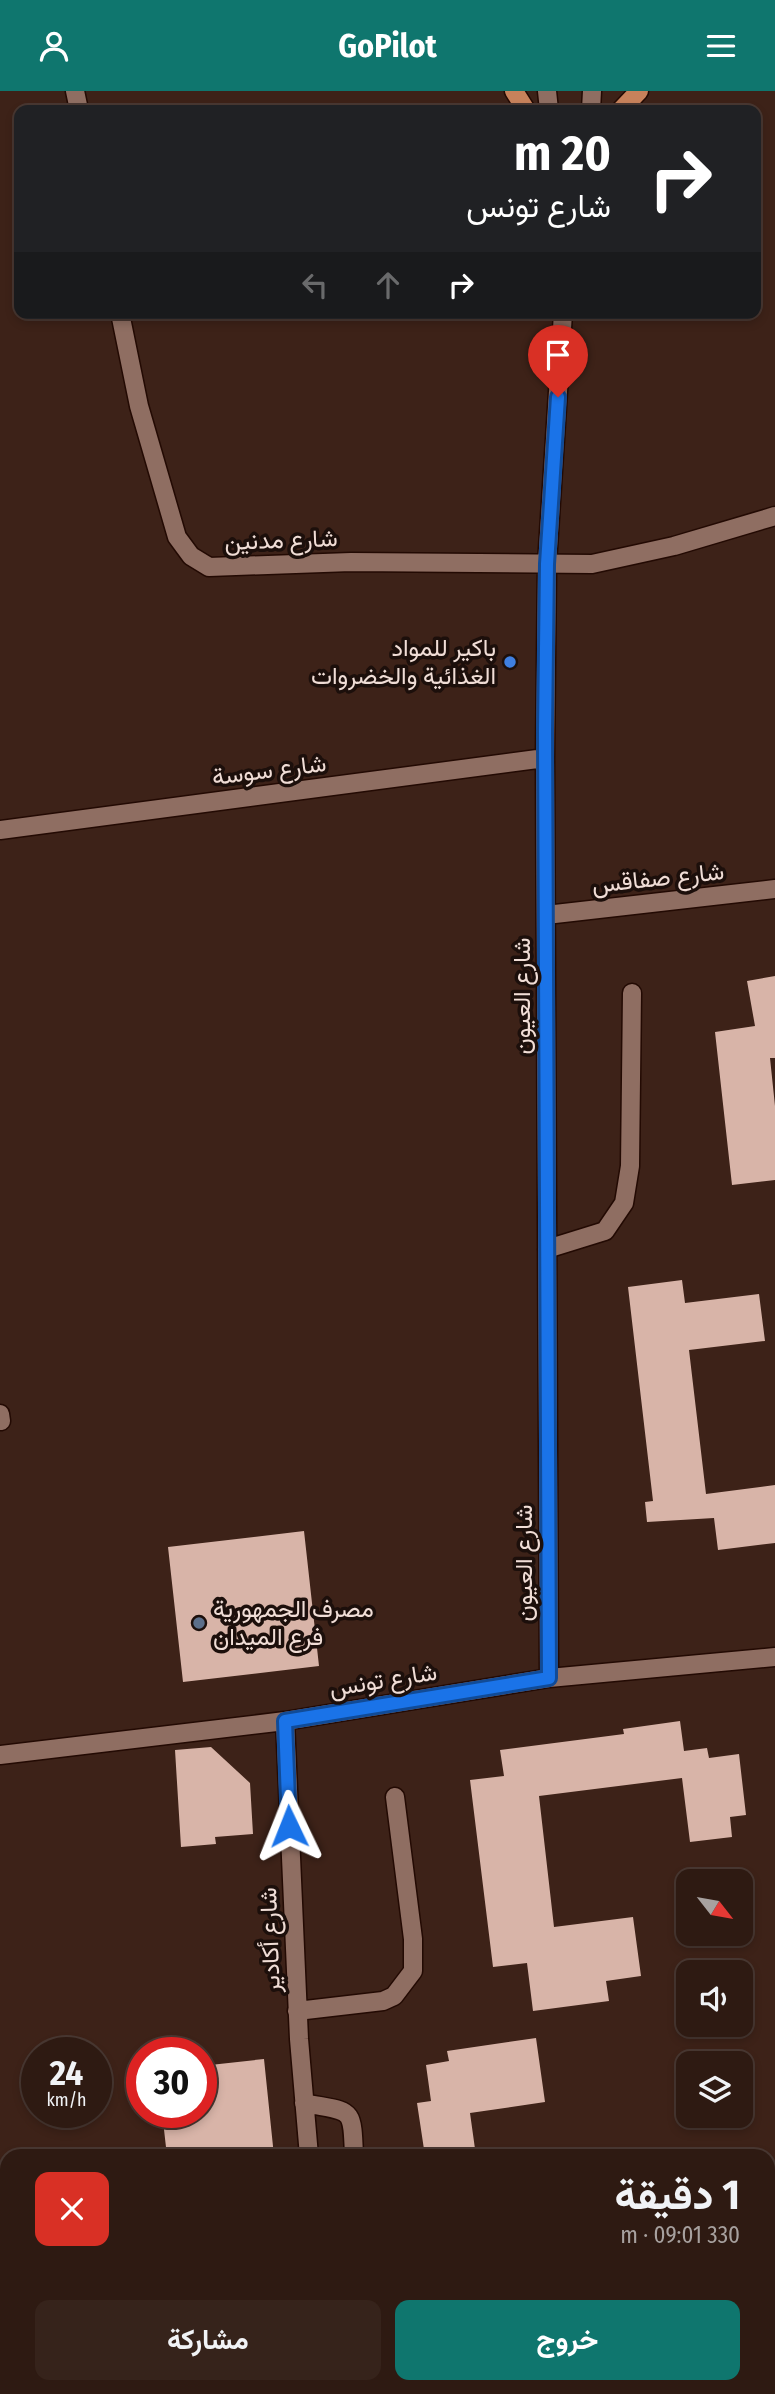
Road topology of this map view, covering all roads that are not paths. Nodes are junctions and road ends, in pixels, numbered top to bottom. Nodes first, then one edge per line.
1 (639, 91) edge
2 (626, 105) edge
3 (121, 319) edge
4 (563, 319) edge
5 (775, 516) edge
6 (547, 564) junction
7 (545, 758) junction
8 (0, 830) edge
9 (775, 890) edge
10 (546, 915) junction
11 (632, 993) dead end
12 (547, 1249) junction
13 (0, 1414) edge
14 (1, 1422) edge
15 (775, 1657) edge
16 (549, 1678) junction
17 (285, 1721) junction
18 (0, 1755) edge
19 (395, 1797) dead end
20 (298, 2011) junction
21 (304, 2103) junction
22 (308, 2149) edge
23 (354, 2149) edge

1 - 2 main road
3 - 6 street, شارع مدنين
4 - 6 street, شارع العيون
5 - 6 street, شارع مدنين
6 - 7 street, شارع العيون
7 - 8 street, شارع سوسة
7 - 10 street, شارع العيون
9 - 10 street, شارع صفاقس
10 - 12 street, شارع العيون
11 - 12 street
12 - 16 street, شارع العيون
13 - 14 street
15 - 16 street, شارع تونس
16 - 17 street, شارع تونس
17 - 18 street, شارع تونس
17 - 20 street, شارع أكادير
19 - 20 street
20 - 21 street, شارع أكادير
21 - 22 street, شارع أكادير
21 - 23 street

